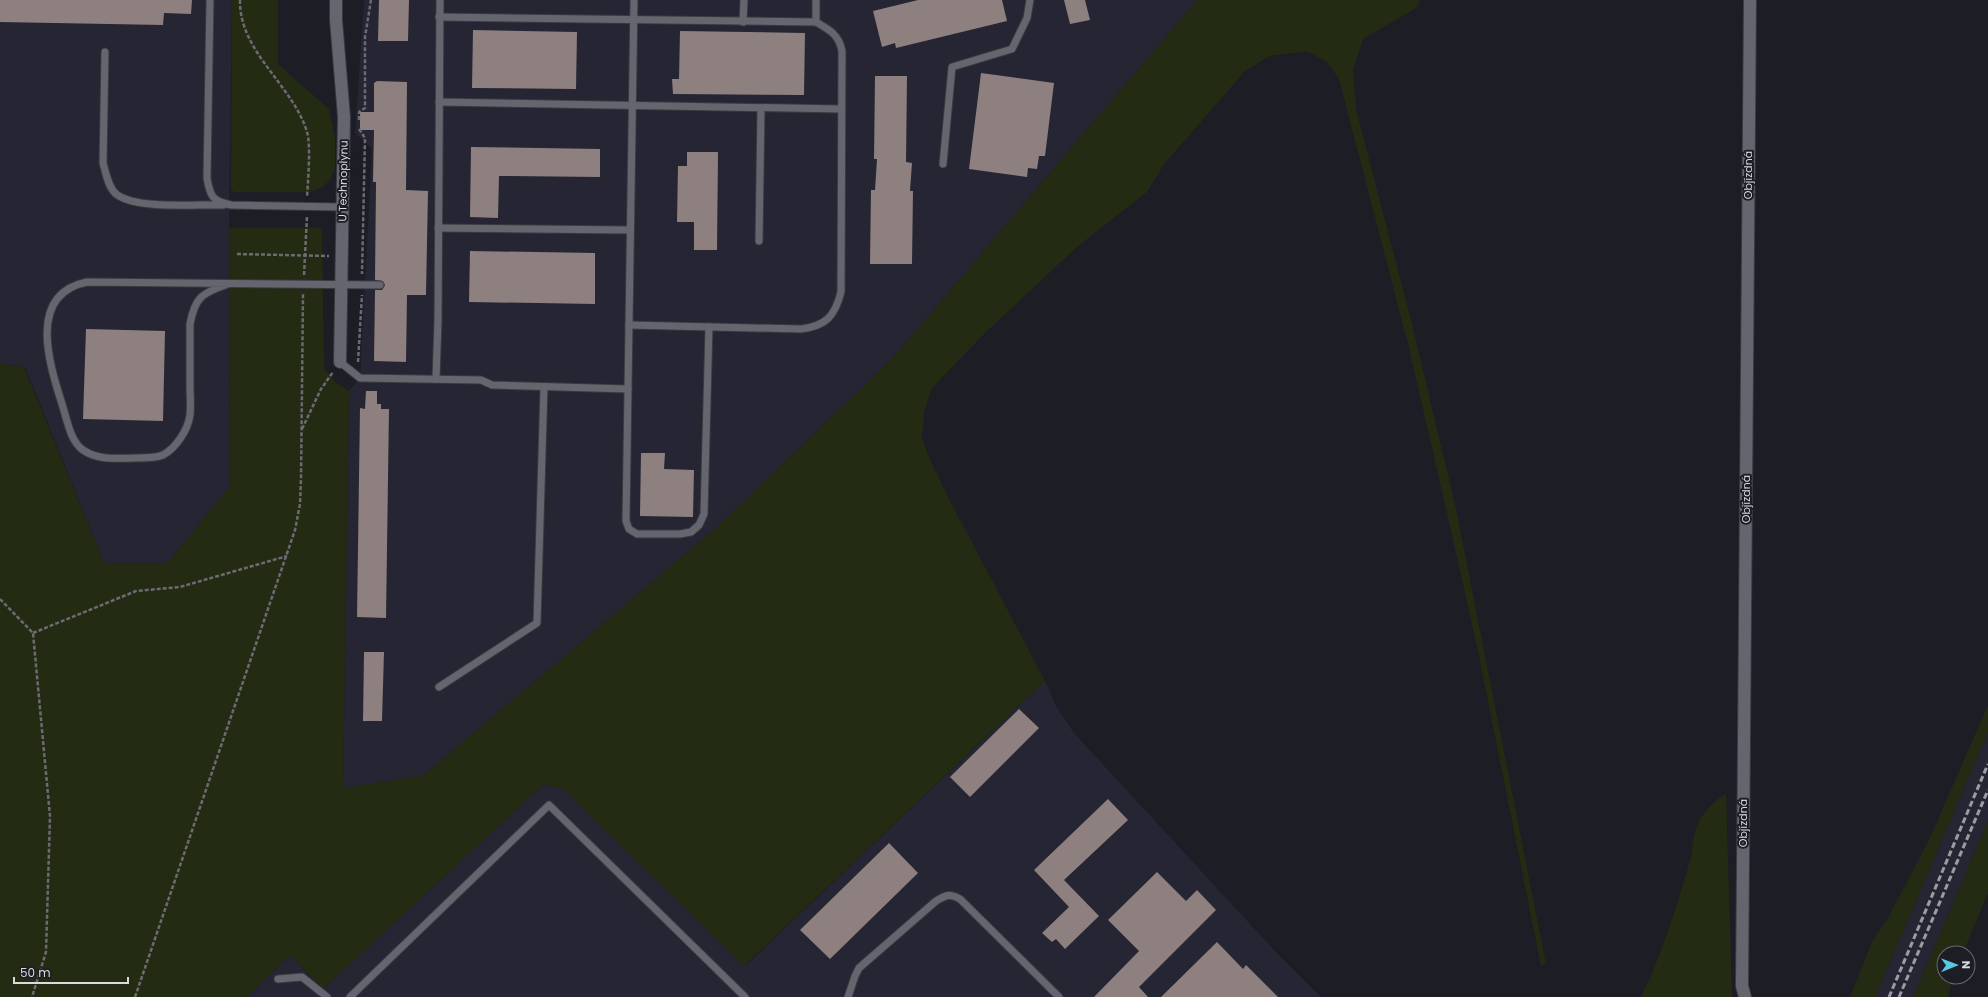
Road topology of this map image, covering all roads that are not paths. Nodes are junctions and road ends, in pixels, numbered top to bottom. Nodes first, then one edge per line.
1 (210, 0) edge
2 (336, 0) edge
3 (440, 0) edge
4 (634, 0) edge
5 (744, 0) edge
6 (816, 0) edge
7 (1030, 0) edge
8 (1750, 0) edge
9 (439, 17) junction
10 (634, 20) junction
11 (743, 22) junction
12 (816, 22) junction
13 (105, 52) dead end
14 (439, 102) junction
15 (633, 106) junction
16 (761, 108) junction
17 (842, 109) junction
18 (943, 164) dead end
19 (231, 205) junction
20 (342, 207) junction
21 (438, 228) junction
22 (630, 230) junction
23 (759, 241) dead end
24 (228, 284) junction
25 (341, 285) junction
26 (380, 285) dead end
27 (629, 325) junction
28 (709, 327) junction
29 (340, 362) joint
30 (436, 379) junction
31 (544, 387) junction
32 (628, 389) junction
33 (439, 687) dead end
34 (278, 979) dead end
35 (328, 997) edge
36 (350, 997) edge
37 (745, 997) edge
38 (848, 997) edge
39 (1058, 997) edge
40 (1745, 997) edge

1 - 19 lane
2 - 20 street, U Technoplynu
3 - 9 lane
4 - 10 lane
5 - 11 lane
6 - 12 lane
7 - 18 lane
8 - 40 street, Objízdná
9 - 10 lane
9 - 14 lane
10 - 11 lane
10 - 15 lane
11 - 12 lane
12 - 17 lane
13 - 19 lane
14 - 15 lane
14 - 21 lane
15 - 16 lane
15 - 22 lane
16 - 17 lane
16 - 23 lane
17 - 28 lane
19 - 20 lane
20 - 25 street, U Technoplynu
21 - 22 lane
21 - 30 lane
22 - 27 lane
24 - 24 lane
24 - 25 lane
25 - 26 lane
25 - 29 street, U Technoplynu
27 - 28 lane
27 - 32 lane
28 - 32 lane
29 - 30 lane
30 - 31 lane
31 - 32 lane
31 - 33 lane
34 - 35 lane
36 - 37 lane
38 - 39 lane

